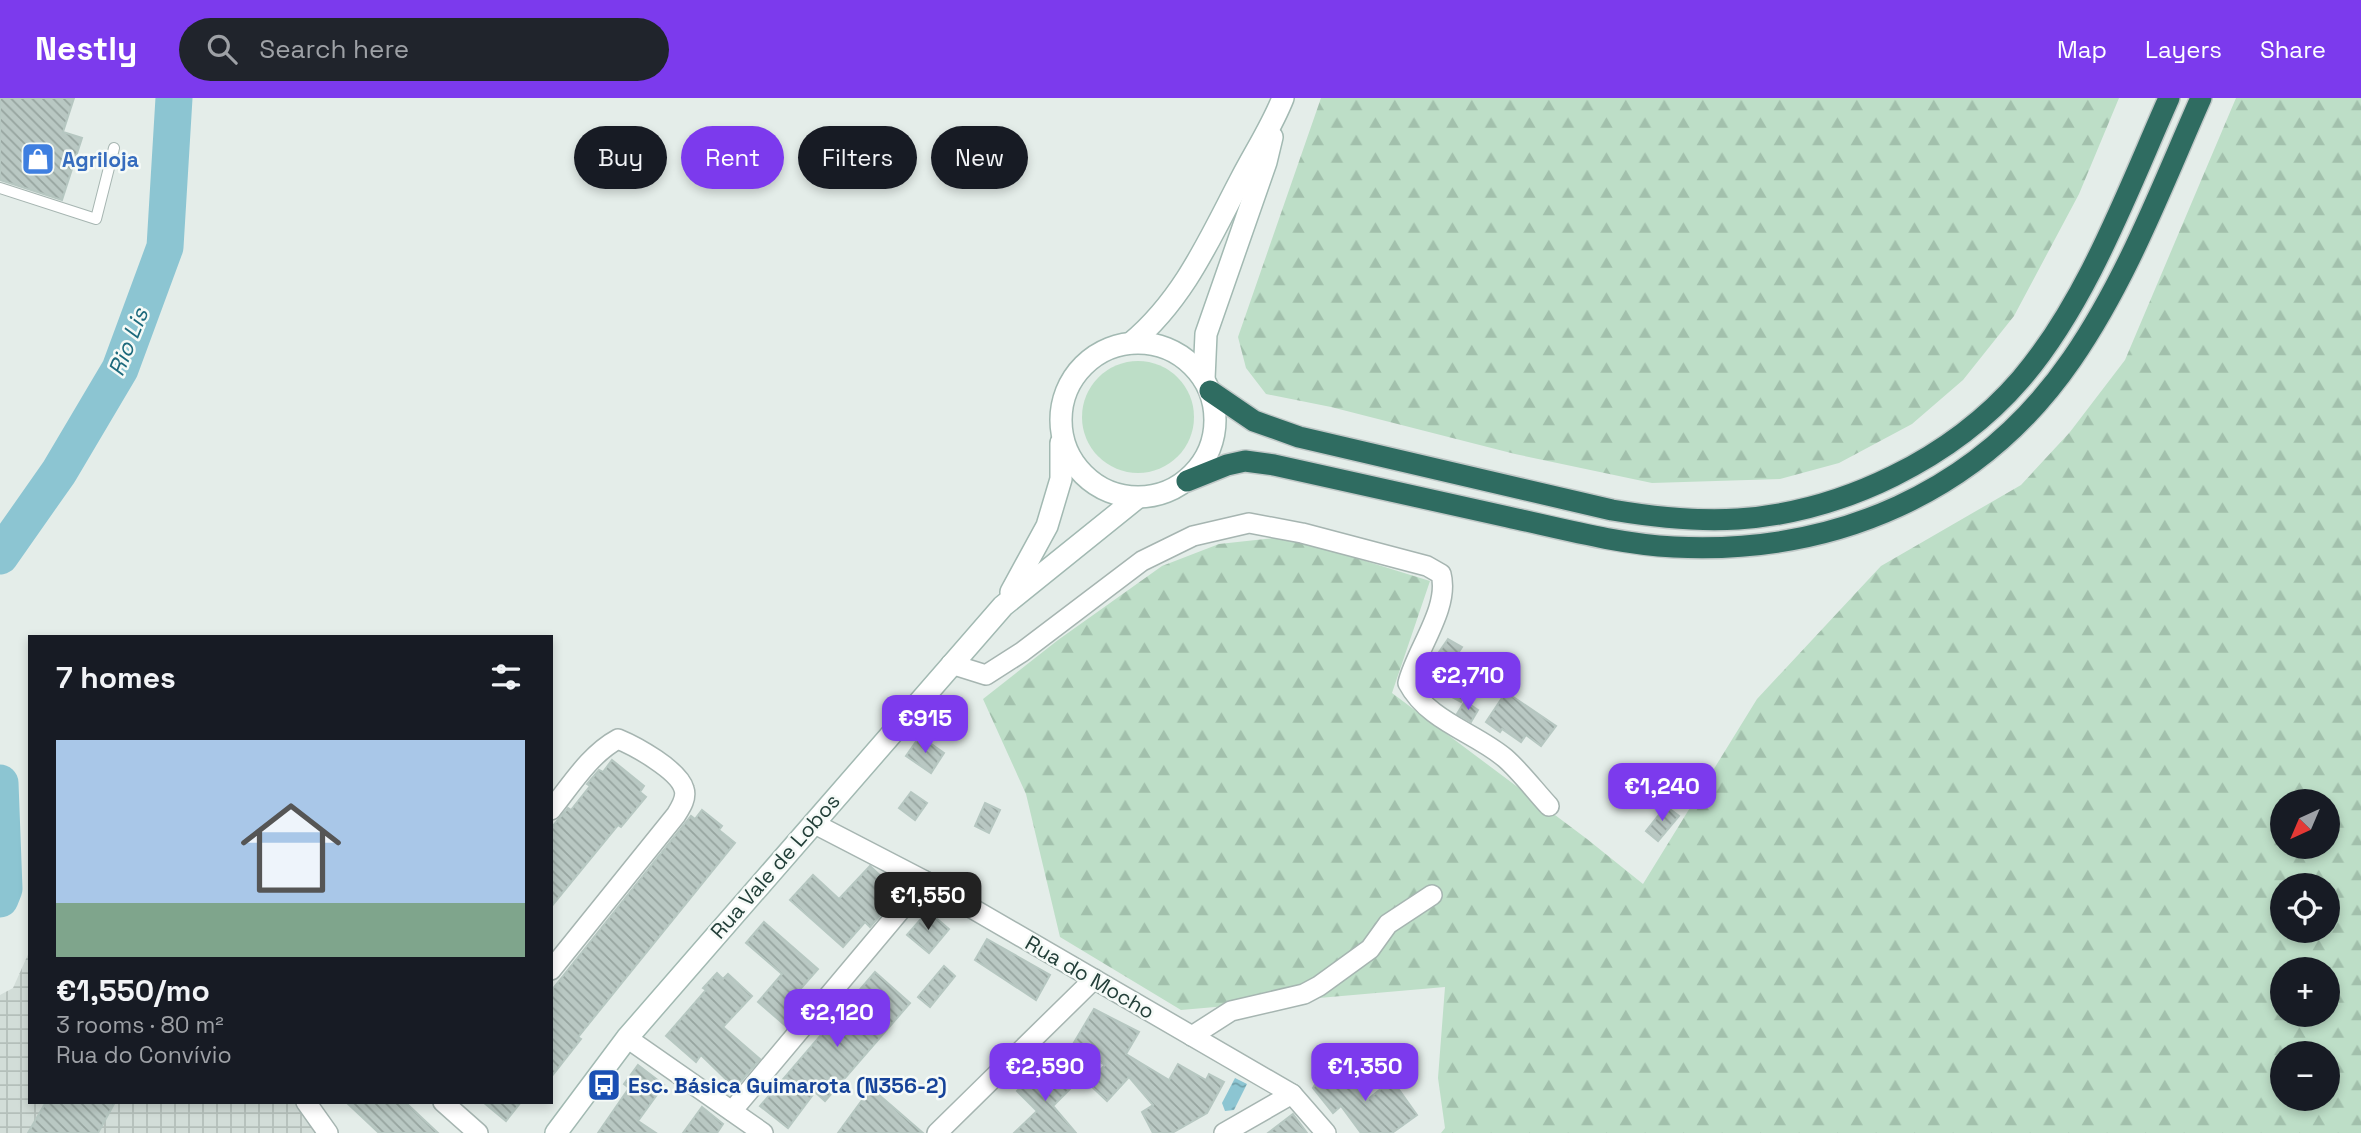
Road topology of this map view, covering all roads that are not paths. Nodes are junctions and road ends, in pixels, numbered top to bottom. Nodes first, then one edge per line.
1 (2169, 98) edge
2 (2201, 98) edge
3 (1282, 102) edge
4 (114, 148) dead end
5 (0, 188) edge
6 (1131, 343) junction
7 (1207, 385) junction
8 (1062, 434) junction
9 (1187, 481) junction
10 (1137, 498) junction
11 (1003, 606) junction
12 (951, 664) junction
13 (1549, 806) dead end
14 (553, 808) edge
15 (813, 822) junction
16 (925, 881) junction
17 (1432, 895) dead end
18 (553, 968) edge
19 (1094, 979) junction
20 (1192, 1036) junction
21 (627, 1038) junction
22 (1292, 1094) junction
23 (307, 1104) edge
24 (445, 1104) edge
25 (732, 1111) junction
26 (328, 1133) edge
27 (478, 1133) edge
28 (556, 1133) edge
29 (763, 1133) edge
30 (937, 1133) edge
31 (1224, 1133) edge
32 (1326, 1133) edge

1 - 7 highway
2 - 9 highway
3 - 6 main road
3 - 7 main road
4 - 5 lane
6 - 7 main road
6 - 8 main road
7 - 9 main road
8 - 10 main road
8 - 11 main road
9 - 10 main road
10 - 11 main road
11 - 12 main road, Rua Vale de Lobos
12 - 13 street
12 - 15 main road, Rua Vale de Lobos
14 - 18 street
15 - 16 street, Rua do Mocho
15 - 21 main road, Rua Vale de Lobos
16 - 19 street, Rua do Mocho
16 - 25 street
17 - 20 street
19 - 20 street, Rua do Mocho
19 - 30 street
20 - 22 street, Rua do Mocho
21 - 25 street
21 - 28 main road, Rua Vale de Lobos
22 - 31 street
22 - 32 street, Rua do Mocho
23 - 26 street
24 - 27 street
25 - 29 street

